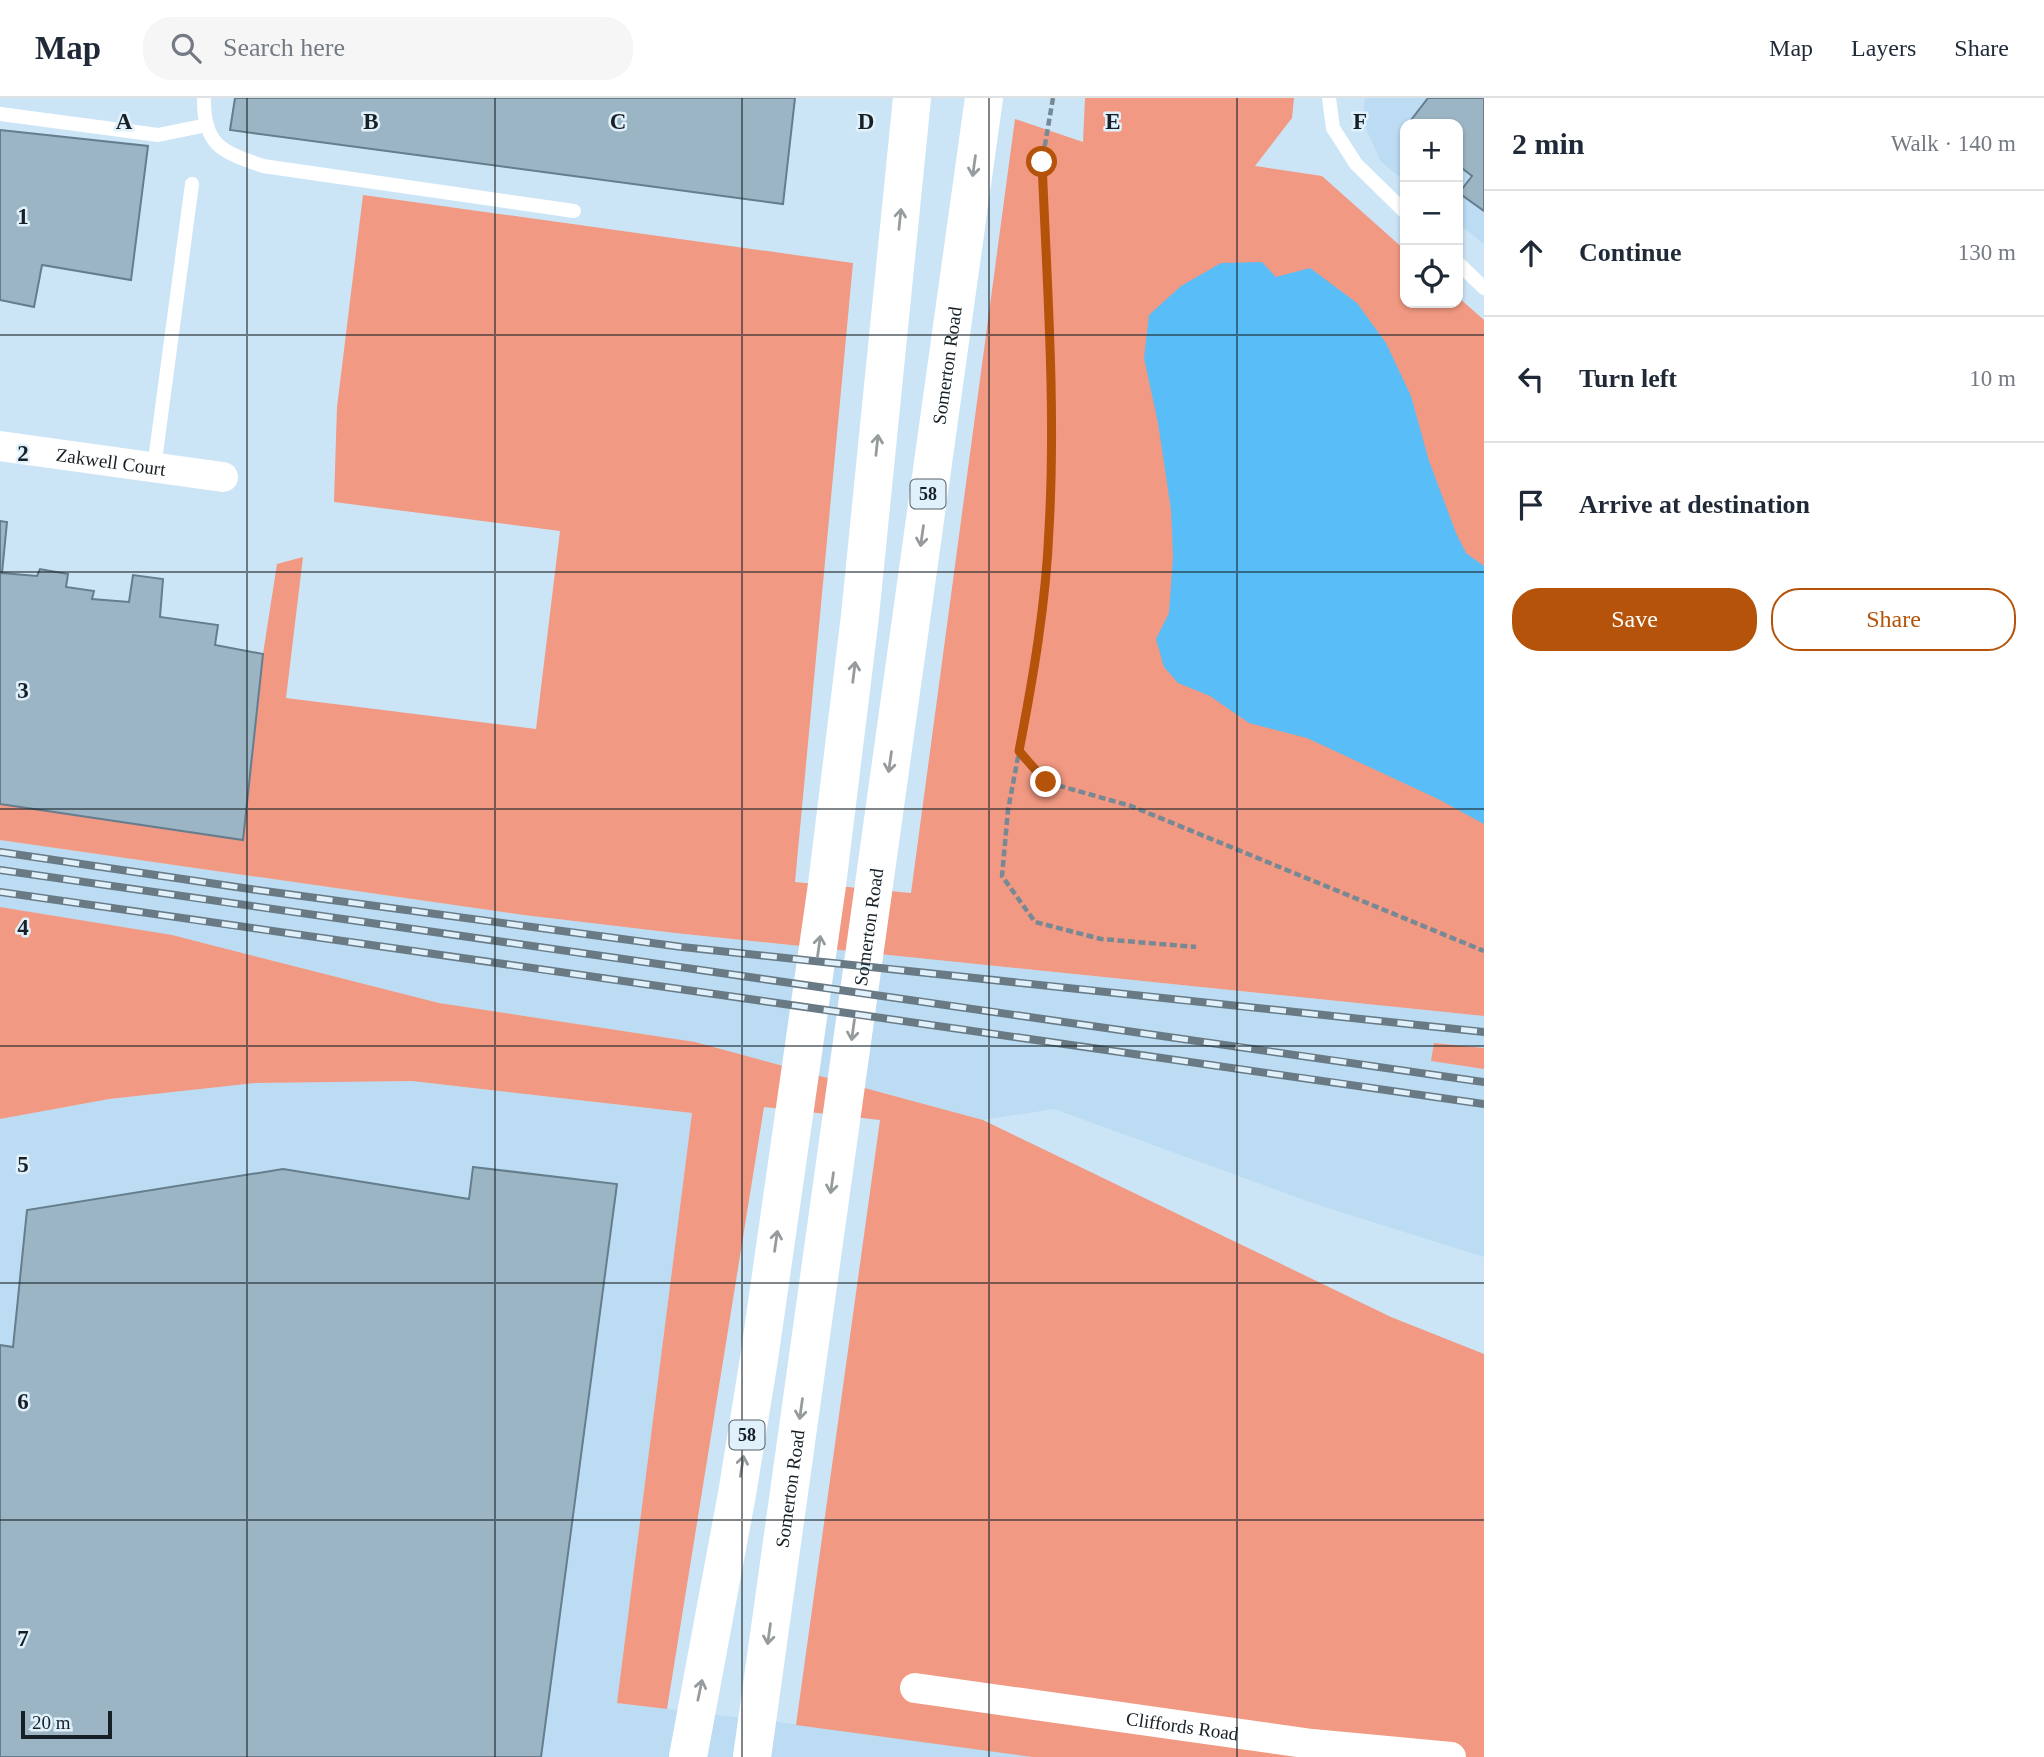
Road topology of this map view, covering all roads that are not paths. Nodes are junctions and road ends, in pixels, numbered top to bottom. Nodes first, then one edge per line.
1 (204, 98) edge
2 (912, 98) edge
3 (984, 98) edge
4 (1329, 98) edge
5 (0, 114) edge
6 (206, 125) junction
7 (192, 184) dead end
8 (1400, 207) edge
9 (574, 211) dead end
10 (1463, 267) edge
11 (1484, 288) edge
12 (0, 446) edge
13 (154, 467) junction
14 (223, 477) dead end
15 (915, 1688) dead end
16 (688, 1757) edge
17 (752, 1757) edge
18 (1451, 1757) edge

1 - 6 lane
16 -> 2 main road, 58
3 -> 17 main road, Somerton Road / 58
4 - 8 lane
5 - 6 lane
6 - 9 lane
7 - 13 lane
10 - 11 lane
12 - 13 street, Zakwell Court
13 - 14 street, Zakwell Court
15 - 18 street, Cliffords Road

